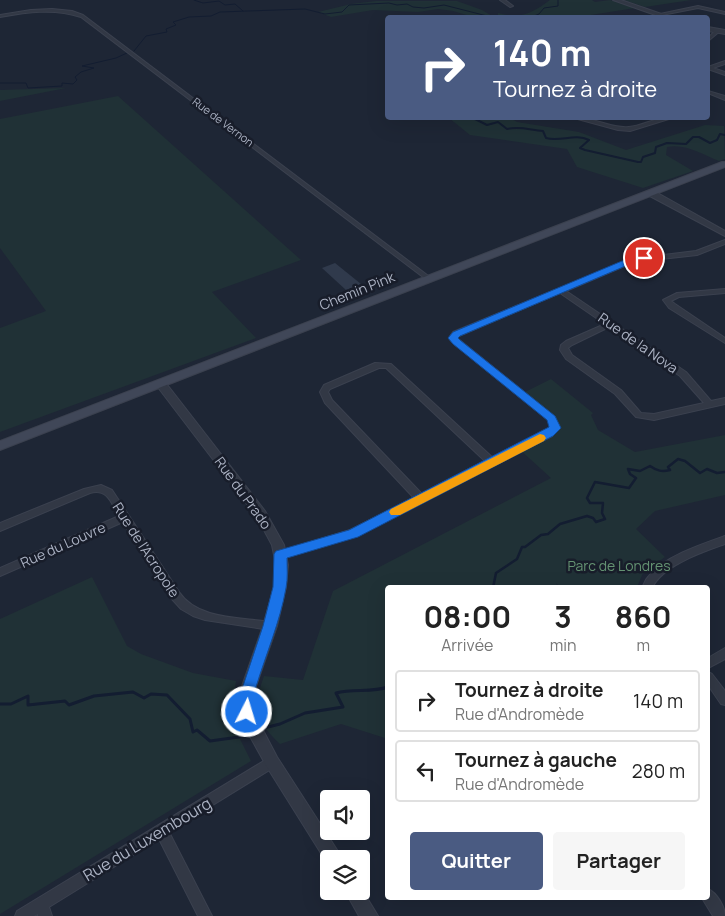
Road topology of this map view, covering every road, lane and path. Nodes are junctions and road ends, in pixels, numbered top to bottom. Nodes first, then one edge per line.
1 (502, 0) edge
2 (616, 0) edge
3 (511, 6) dead end
4 (725, 13) edge
5 (662, 14) joint
6 (0, 16) edge
7 (710, 29) edge
8 (718, 31) junction
9 (725, 32) edge
10 (710, 38) edge
11 (725, 62) edge
12 (710, 67) edge
13 (710, 69) edge
14 (725, 74) edge
15 (710, 93) edge
16 (714, 94) junction
17 (710, 95) edge
18 (725, 98) edge
19 (585, 120) edge
20 (661, 120) edge
21 (725, 164) edge
22 (651, 193) junction
23 (725, 234) edge
24 (725, 242) edge
25 (429, 279) junction
26 (560, 290) junction
27 (725, 291) edge
28 (610, 324) junction
29 (725, 341) edge
30 (161, 384) junction
31 (725, 400) edge
32 (709, 404) junction
33 (0, 446) edge
34 (492, 462) junction
35 (421, 499) junction
36 (125, 518) junction
37 (0, 527) edge
38 (725, 540) edge
39 (281, 554) junction
40 (0, 572) edge
41 (648, 585) edge
42 (270, 626) junction
43 (725, 653) edge
44 (710, 662) edge
45 (710, 680) edge
46 (725, 700) edge
47 (272, 762) junction
48 (162, 831) junction
49 (327, 850) edge
50 (710, 899) edge
51 (359, 900) edge
52 (43, 910) edge
53 (22, 916) edge
54 (205, 916) edge
55 (369, 916) edge
56 (721, 916) edge

1 - 3 street
2 - 5 street
4 - 5 street
6 - 25 street, Rue de Vernon
7 - 8 street
8 - 9 street
8 - 10 street
11 - 12 street
13 - 14 street
15 - 16 street
16 - 17 street
16 - 18 street
19 - 20 street
21 - 22 main road, Chemin Pink
22 - 23 street
22 - 25 main road, Chemin Pink
24 - 26 street
25 - 30 main road, Chemin Pink
26 - 28 street, Rue de la Nova
26 - 34 street
27 - 29 street
28 - 32 street, Rue de la Nova
28 - 32 street
30 - 33 main road, Chemin Pink
30 - 39 street, Rue du Prado
31 - 32 street
34 - 35 street
34 - 35 street
35 - 39 street
36 - 37 street, Rue de l'Acropole
36 - 40 street, Rue du Louvre
36 - 42 street, Rue de l'Acropole
38 - 41 street
39 - 42 street, Rue du Prado
42 - 47 street, Rue du Prado
43 - 44 street
45 - 46 street
47 - 48 street, Rue du Luxembourg
47 - 49 street, Rue du Prado
48 - 52 street, Rue du Luxembourg
48 - 54 street
50 - 56 street
51 - 55 street
52 - 53 street, Rue du Luxembourg

